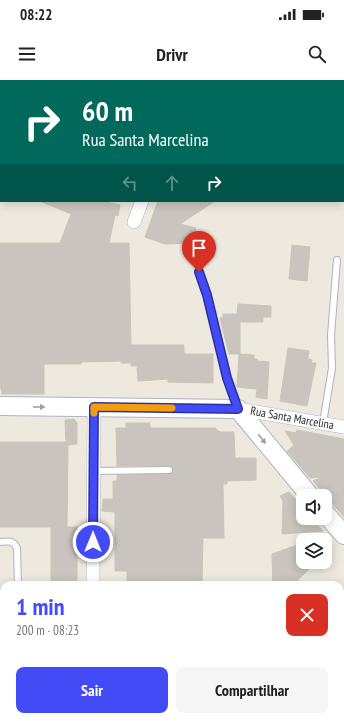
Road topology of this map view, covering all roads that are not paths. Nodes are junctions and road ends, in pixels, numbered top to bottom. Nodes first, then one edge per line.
1 (142, 202) edge
2 (134, 222) dead end
3 (337, 260) dead end
4 (199, 272) dead end
5 (0, 406) edge
6 (94, 407) junction
7 (238, 409) junction
8 (323, 423) junction
9 (344, 427) edge
10 (169, 470) dead end
11 (93, 471) junction
12 (304, 489) edge
13 (332, 522) edge
14 (344, 535) edge
15 (0, 542) edge
16 (18, 581) edge
17 (93, 581) edge

1 - 2 street
3 - 8 lane
4 - 7 lane
5 -> 6 street, Rua Santa Marcelina
6 - 7 street, Rua Santa Marcelina
6 - 11 street
7 - 8 street, Rua Santa Marcelina
7 -> 12 street
8 - 9 street, Rua Santa Marcelina
10 - 11 lane
11 - 17 street
13 - 14 street
15 - 16 lane

